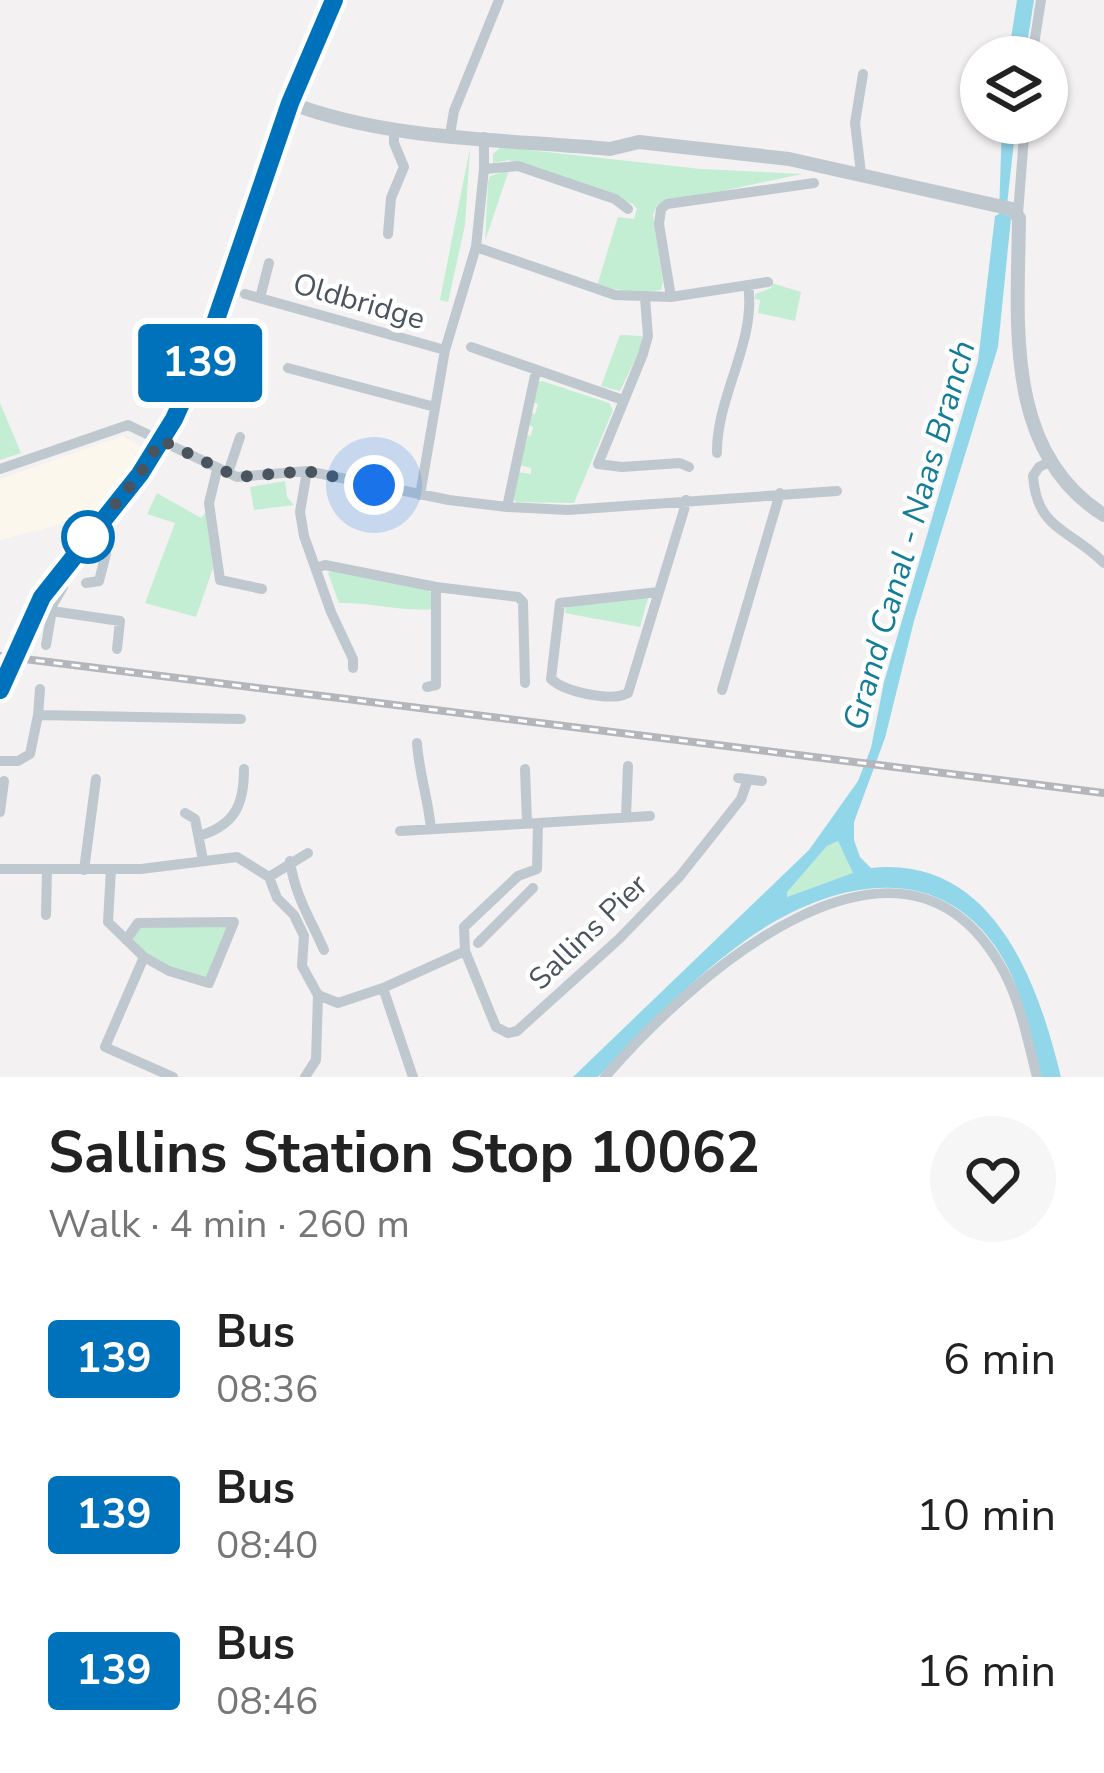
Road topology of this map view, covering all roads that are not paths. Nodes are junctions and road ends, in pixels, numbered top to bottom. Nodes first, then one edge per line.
1 (334, 0) edge
2 (499, 0) edge
3 (1041, 0) edge
4 (1035, 36) edge
5 (862, 74) dead end
6 (290, 103) junction
7 (394, 130) junction
8 (450, 134) junction
9 (484, 137) junction
10 (1023, 144) edge
11 (484, 169) junction
12 (861, 173) junction
13 (814, 183) dead end
14 (628, 209) dead end
15 (1015, 212) junction
16 (388, 234) dead end
17 (476, 247) junction
18 (269, 263) dead end
19 (768, 282) dead end
20 (748, 285) junction
21 (245, 294) dead end
22 (670, 297) junction
23 (260, 298) junction
24 (645, 298) junction
25 (471, 346) dead end
26 (446, 350) junction
27 (288, 368) dead end
28 (536, 371) junction
29 (623, 400) junction
30 (436, 407) junction
31 (241, 437) dead end
32 (161, 440) junction
33 (717, 453) dead end
34 (1049, 462) junction
35 (688, 466) dead end
36 (0, 470) edge
37 (307, 471) junction
38 (223, 472) junction
39 (837, 491) dead end
40 (780, 493) junction
41 (420, 495) junction
42 (686, 500) junction
43 (507, 507) junction
44 (1104, 515) edge
45 (87, 538) junction
46 (1104, 563) edge
47 (316, 568) junction
48 (53, 580) junction
49 (86, 583) dead end
50 (436, 587) junction
51 (262, 589) dead end
52 (658, 592) junction
53 (52, 611) junction
54 (46, 645) dead end
55 (117, 649) dead end
56 (353, 668) dead end
57 (525, 683) dead end
58 (427, 687) dead end
59 (40, 689) dead end
60 (0, 691) edge
61 (722, 691) dead end
62 (38, 715) junction
63 (242, 719) dead end
64 (418, 743) dead end
65 (0, 761) edge
66 (628, 766) dead end
67 (525, 769) dead end
68 (244, 770) dead end
69 (95, 779) dead end
70 (4, 781) dead end
71 (762, 781) dead end
72 (0, 812) edge
73 (185, 813) dead end
74 (626, 817) junction
75 (650, 817) dead end
76 (533, 823) junction
77 (430, 829) junction
78 (400, 831) dead end
79 (199, 836) junction
80 (308, 853) dead end
81 (203, 860) junction
82 (290, 861) junction
83 (0, 869) edge
84 (47, 869) junction
85 (111, 869) junction
86 (84, 870) junction
87 (269, 877) junction
88 (533, 888) dead end
89 (500, 893) junction
90 (514, 907) junction
91 (46, 915) dead end
92 (127, 940) junction
93 (478, 943) dead end
94 (324, 950) dead end
95 (465, 951) junction
96 (144, 957) junction
97 (383, 988) junction
98 (318, 995) junction
99 (172, 1077) edge
100 (305, 1077) edge
101 (412, 1077) edge
102 (605, 1077) edge
103 (1036, 1077) edge

1 - 6 street
2 - 8 street
3 - 4 street
5 - 12 street
6 - 7 street
6 - 32 street
7 - 8 street
7 - 16 street
8 - 9 street
9 - 11 street, Oldbridge
9 - 12 street
10 - 15 street
11 - 14 street
11 - 17 street, Oldbridge
12 - 15 street
13 - 22 street
15 - 34 street
17 - 24 street
17 - 26 street, Oldbridge
18 - 23 street, Oldbridge
19 - 20 street
20 - 22 street
20 - 33 street
21 - 23 street, Oldbridge
22 - 24 street
23 - 26 street, Oldbridge
24 - 29 street
25 - 28 street
26 - 30 street, Oldbridge
27 - 30 street
28 - 29 street
28 - 43 street
29 - 35 street
30 - 41 street, Oldbridge
31 - 38 street
32 - 36 street
32 - 38 street
32 - 45 street
34 - 44 street
34 - 46 street
37 - 38 street
37 - 41 street
37 - 47 street
38 - 51 street
39 - 40 street
40 - 42 street
40 - 61 street
41 - 43 street
42 - 43 street
42 - 52 street
45 - 48 street
45 - 49 street
47 - 50 street
47 - 56 street
48 - 53 street
48 - 60 street, bridge
50 - 57 street
50 - 58 street
52 - 52 street
53 - 54 street
53 - 55 street
59 - 62 street
62 - 63 street
62 - 65 street
64 - 77 street
66 - 74 street
67 - 76 street
68 - 79 street
69 - 86 street
70 - 72 street
71 - 95 street, Sallins Pier
73 - 79 street
74 - 75 street
74 - 76 street
76 - 77 street
76 - 89 street
77 - 78 street
79 - 81 street
80 - 82 street
81 - 85 street
81 - 87 street
82 - 87 street
82 - 94 street
83 - 84 street
84 - 86 street
84 - 91 street
85 - 86 street
85 - 92 street
87 - 98 street
88 - 90 street
89 - 90 street
89 - 95 street
90 - 93 street
92 - 96 street
92 - 96 street
95 - 97 street
96 - 99 street
97 - 98 street
97 - 101 street
98 - 100 street
102 - 103 street

